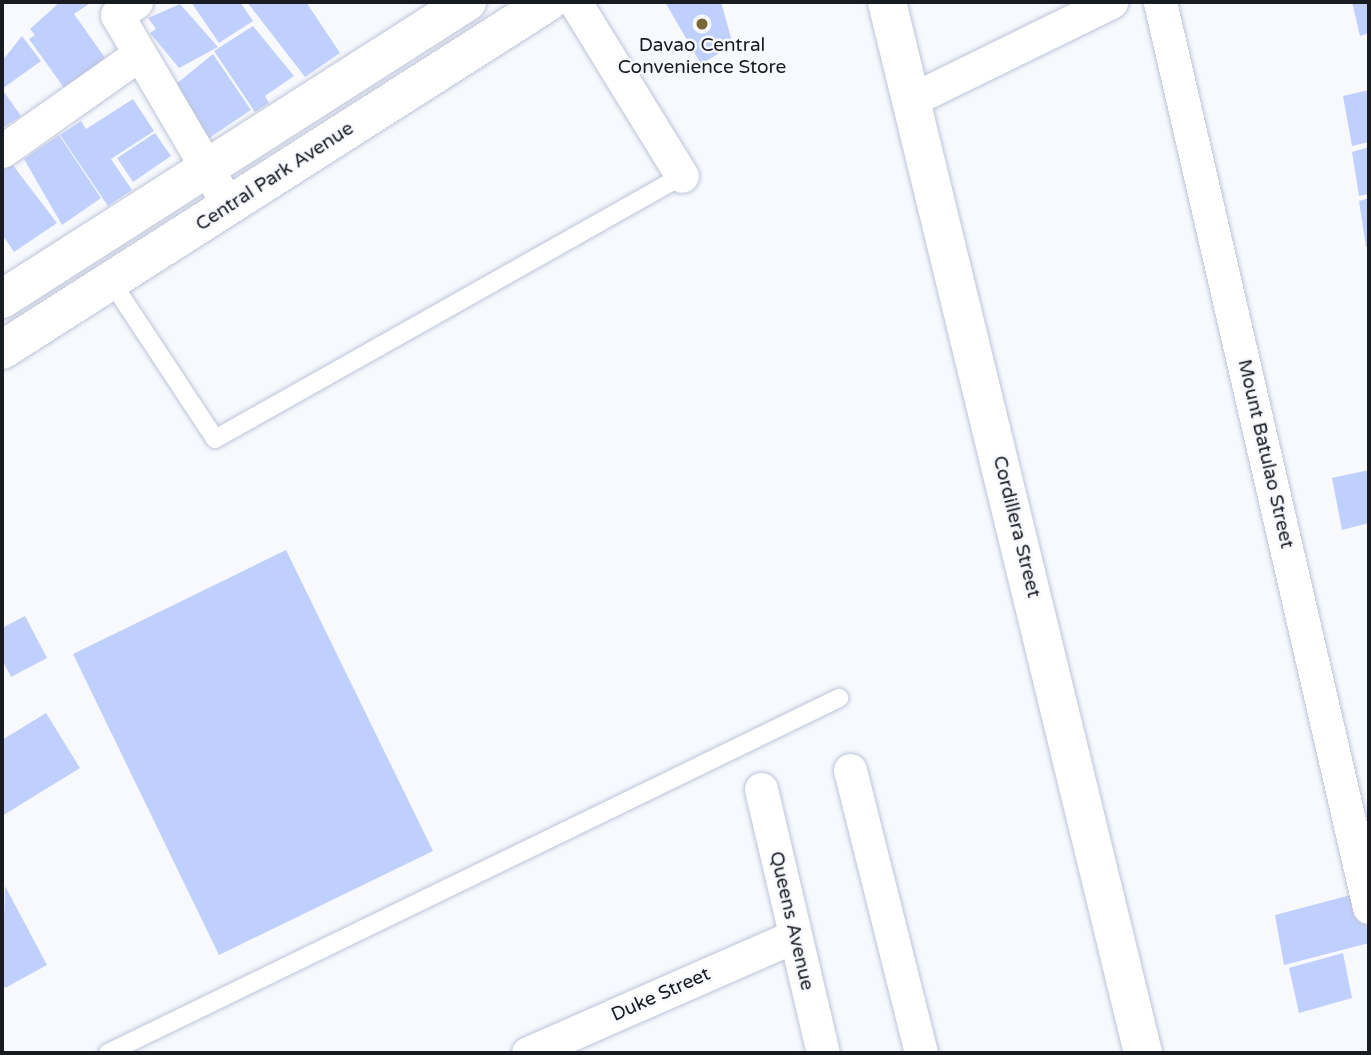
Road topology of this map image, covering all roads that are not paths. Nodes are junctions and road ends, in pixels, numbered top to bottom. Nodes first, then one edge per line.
1 (136, 2) edge
2 (467, 2) edge
3 (548, 2) edge
4 (575, 2) edge
5 (887, 2) edge
6 (1111, 2) edge
7 (1160, 2) edge
8 (139, 54) junction
9 (911, 100) junction
10 (2, 150) edge
11 (205, 168) junction
12 (682, 176) joint
13 (229, 206) junction
14 (111, 281) junction
15 (2, 299) edge
16 (2, 351) edge
17 (839, 698) dead end
18 (850, 770) dead end
19 (761, 789) dead end
20 (1369, 901) edge
21 (794, 936) junction
22 (108, 1053) edge
23 (528, 1053) edge
24 (823, 1053) edge
25 (921, 1053) edge
26 (1143, 1053) edge

1 - 8 street
2 - 11 street
3 - 13 street, Central Park Avenue
4 - 12 street
5 - 9 street, Cordillera Street
6 - 9 street
7 - 20 street, Mount Batulao Street
8 - 10 street
8 - 11 street
9 - 26 street, Cordillera Street
11 - 13 street
11 - 15 street
12 - 14 lane
13 - 14 street, Central Park Avenue
14 - 16 street, Central Park Avenue
17 - 22 lane
18 - 25 street
19 - 21 street, Queens Avenue
21 - 23 street, Duke Street
21 - 24 street, Queens Avenue

